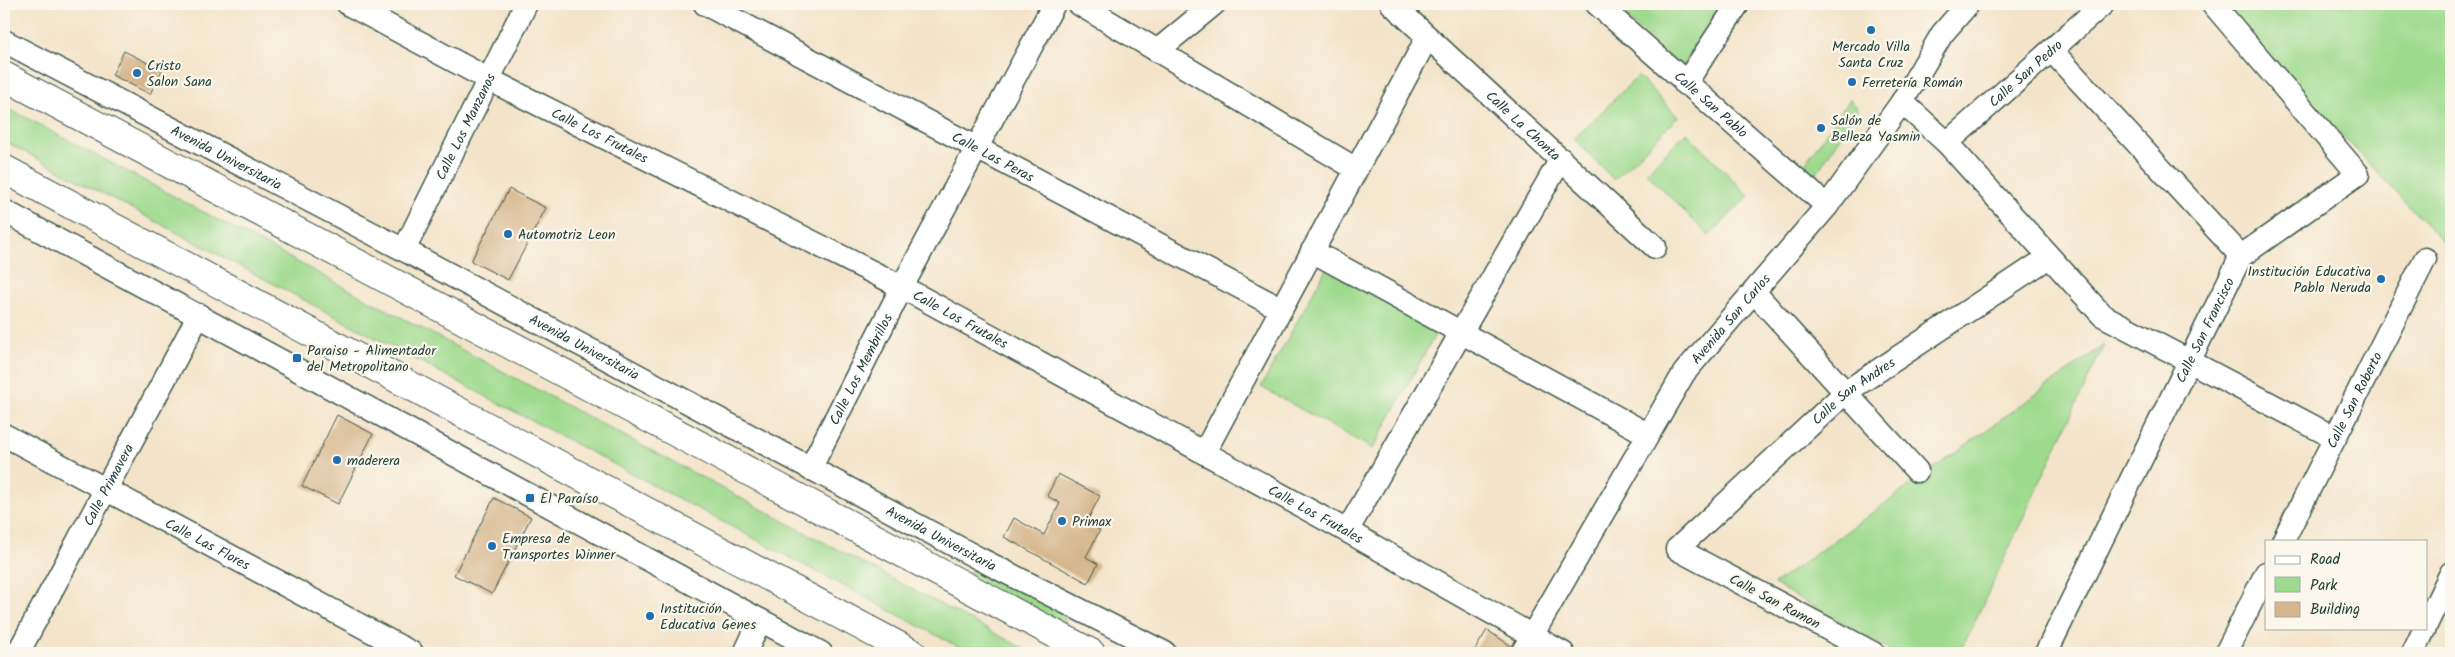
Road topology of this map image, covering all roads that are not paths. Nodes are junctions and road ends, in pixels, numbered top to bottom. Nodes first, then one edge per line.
1 (348, 4) edge
2 (526, 4) edge
3 (705, 4) edge
4 (1054, 4) edge
5 (1078, 4) edge
6 (1214, 4) edge
7 (1392, 4) edge
8 (1596, 4) edge
9 (1738, 4) edge
10 (1968, 4) edge
11 (2103, 4) edge
12 (2213, 4) edge
13 (1427, 38) junction
14 (4, 40) edge
15 (1157, 51) junction
16 (2052, 51) junction
17 (4, 76) edge
18 (488, 78) junction
19 (1686, 84) junction
20 (1902, 102) junction
21 (1947, 143) junction
22 (978, 149) junction
23 (1561, 159) junction
24 (4, 169) edge
25 (1356, 169) junction
26 (1827, 206) junction
27 (4, 211) edge
28 (1655, 247) dead end
29 (404, 250) junction
30 (1312, 251) junction
31 (2241, 256) junction
32 (2049, 257) junction
33 (2425, 259) dead end
34 (902, 287) junction
35 (1754, 292) junction
36 (1281, 309) junction
37 (200, 315) junction
38 (1460, 334) junction
39 (2189, 362) junction
40 (1846, 392) junction
41 (1647, 434) junction
42 (4, 436) edge
43 (2334, 438) junction
44 (1204, 453) junction
45 (810, 469) junction
46 (1917, 471) dead end
47 (105, 489) junction
48 (1347, 531) junction
49 (2283, 540) edge
50 (1677, 549) joint
51 (2451, 573) edge
52 (2265, 575) edge
53 (760, 621) junction
54 (2428, 623) edge
55 (2424, 630) edge
56 (1527, 644) edge
57 (18, 653) edge
58 (412, 653) edge
59 (745, 653) edge
60 (821, 653) edge
61 (912, 653) edge
62 (1091, 653) edge
63 (1164, 653) edge
64 (1563, 653) edge
65 (1872, 653) edge
66 (2046, 653) edge
67 (2226, 653) edge
68 (2413, 653) edge

1 - 18 street, Calle Los Frutales
2 - 18 street, Calle Los Manzanos
3 - 22 street, Calle Las Peras
4 - 22 street, Calle Los Membrillos
5 - 15 street
6 - 15 street
7 - 13 street, Calle La Chonta
8 - 19 street, Calle San Pablo
9 - 19 street
10 - 20 street, Avenida San Carlos
11 - 16 street, Calle San Pedro
12 - 31 street
13 - 23 street, Calle La Chonta
13 - 25 street
14 - 29 street, Avenida Universitaria
15 - 25 street
16 - 21 street, Calle San Pedro
16 - 31 street
17 - 62 main road
18 - 29 street, Calle Los Manzanos
18 - 34 street, Calle Los Frutales
19 - 26 street, Calle San Pablo
20 - 21 street
20 - 26 street, Avenida San Carlos
21 - 32 street
22 - 34 street, Calle Los Membrillos
22 - 36 street, Calle Las Peras
23 - 28 street, Calle La Chonta
23 - 38 street
24 - 61 main road
25 - 30 street
26 - 35 street, Avenida San Carlos
27 - 37 street
29 - 45 street, Avenida Universitaria
30 - 36 street
30 - 38 street
31 - 39 street, Calle San Francisco
32 - 39 street
32 - 40 street, Calle San Andres
33 - 43 street, Calle San Roberto
34 - 44 street, Calle Los Frutales
34 - 45 street, Calle Los Membrillos
35 - 40 street
35 - 41 street, Avenida San Carlos
36 - 44 street
37 - 47 street, Calle Primavera
37 - 53 street
38 - 41 street
38 - 48 street
39 - 43 street
39 - 66 street, Calle San Francisco
40 - 46 street
40 - 50 street, Calle San Andres
41 - 56 street, Avenida San Carlos
42 - 47 street, Calle Las Flores
43 - 49 street, Calle San Roberto
44 - 48 street, Calle Los Frutales
45 - 63 street, Avenida Universitaria
47 - 57 street, Calle Primavera
47 - 58 street, Calle Las Flores
48 - 56 street, Calle Los Frutales
50 - 65 street, Calle San Ramon
51 - 54 street
52 - 67 street
53 - 59 street
53 - 60 street
55 - 68 street
56 - 64 street, Calle Los Frutales

